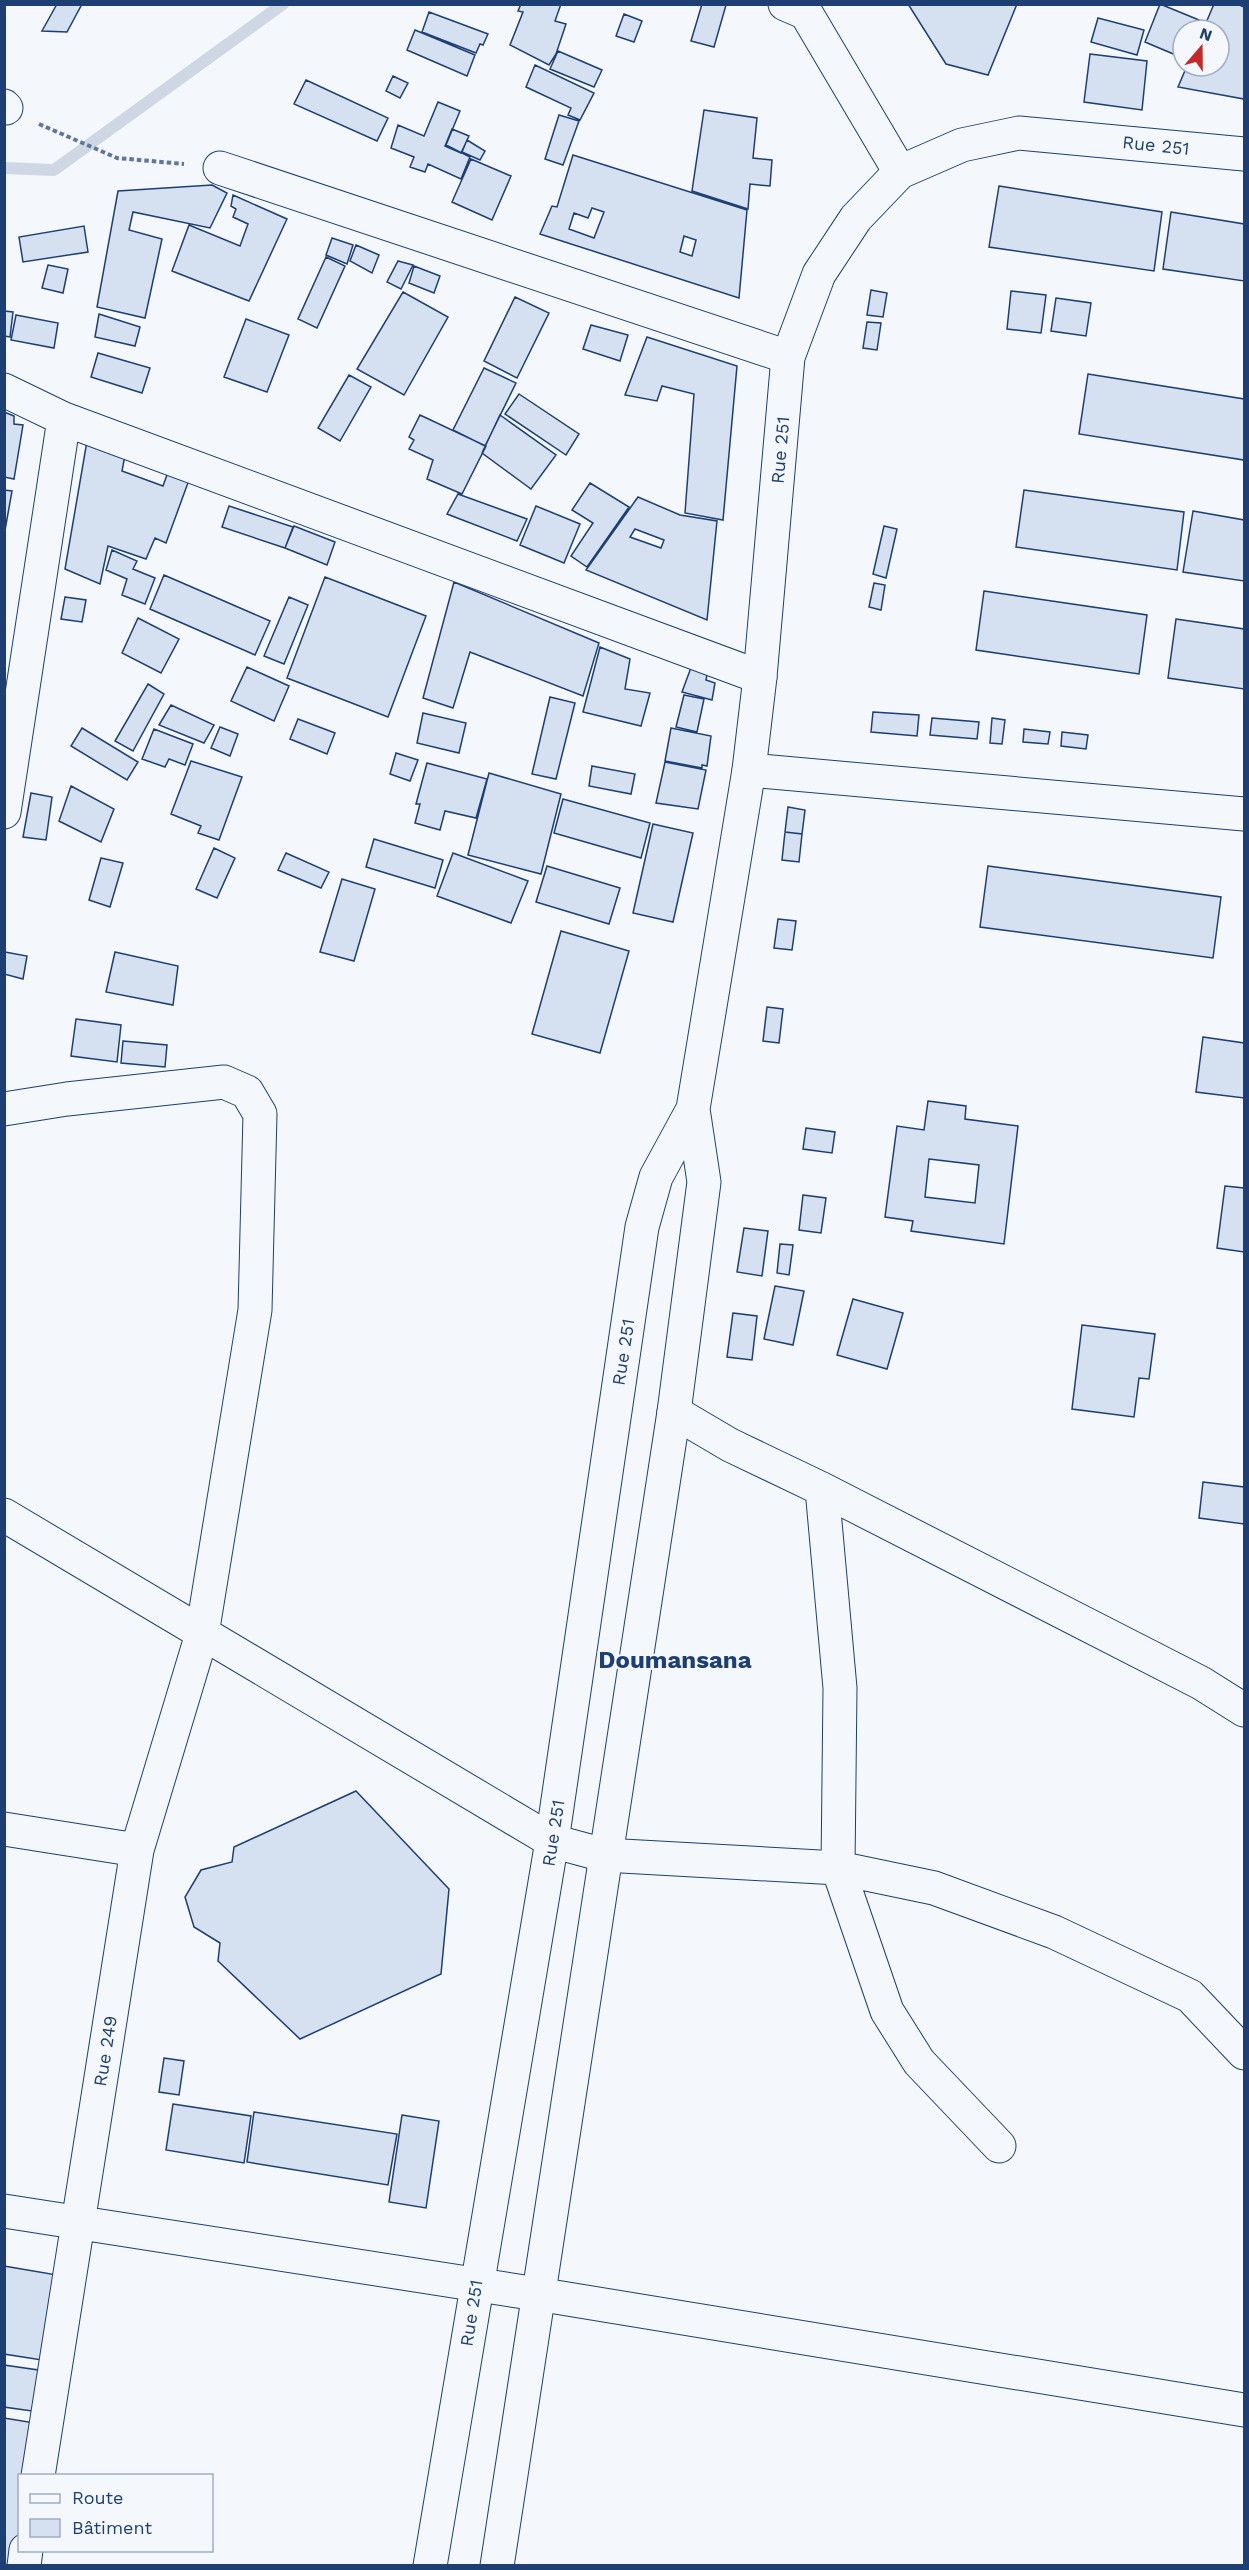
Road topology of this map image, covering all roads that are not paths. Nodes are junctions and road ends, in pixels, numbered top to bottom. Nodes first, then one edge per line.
1 (800, 7) edge
2 (1245, 154) edge
3 (220, 168) road end
4 (900, 172) junction
5 (788, 357) junction
6 (4, 390) edge
7 (64, 419) junction
8 (760, 677) junction
9 (749, 770) junction
10 (4, 813) edge
11 (1245, 814) edge
12 (4, 1108) edge
13 (693, 1109) junction
14 (674, 1412) junction
15 (822, 1489) junction
16 (4, 1515) edge
17 (202, 1634) junction
18 (1245, 1710) edge
19 (4, 1828) edge
20 (552, 1841) junction
21 (138, 1850) junction
22 (604, 1855) junction
23 (838, 1868) junction
24 (1245, 2053) edge
25 (999, 2146) dead end
26 (4, 2211) edge
27 (78, 2223) junction
28 (476, 2284) junction
29 (537, 2294) junction
30 (1245, 2410) edge
31 (38, 2474) edge
32 (430, 2565) edge
33 (497, 2565) edge

1 - 4 street
2 - 4 street, Rue 251
3 - 5 street
4 - 5 street, Rue 251
5 - 8 street, Rue 251
6 - 7 street
7 - 8 street
7 - 10 street
8 - 9 street, Rue 251
9 - 11 street
9 - 13 street, Rue 251
12 - 17 street, Rue 249
13 - 14 street, Rue 251
13 - 20 street, Rue 251
14 - 15 street
14 - 22 street, Rue 251
15 - 18 street
15 - 23 street
16 - 17 street
17 - 20 street
17 - 21 street, Rue 249
19 - 21 street
20 - 22 street
20 - 28 street, Rue 251
21 - 27 street, Rue 249
22 - 23 street
22 - 29 street, Rue 251
23 - 24 street
23 - 25 street
26 - 27 street
27 - 28 street
27 - 31 street, Rue 249
28 - 29 street
28 - 32 street, Rue 251
29 - 30 street
29 - 33 street, Rue 251

